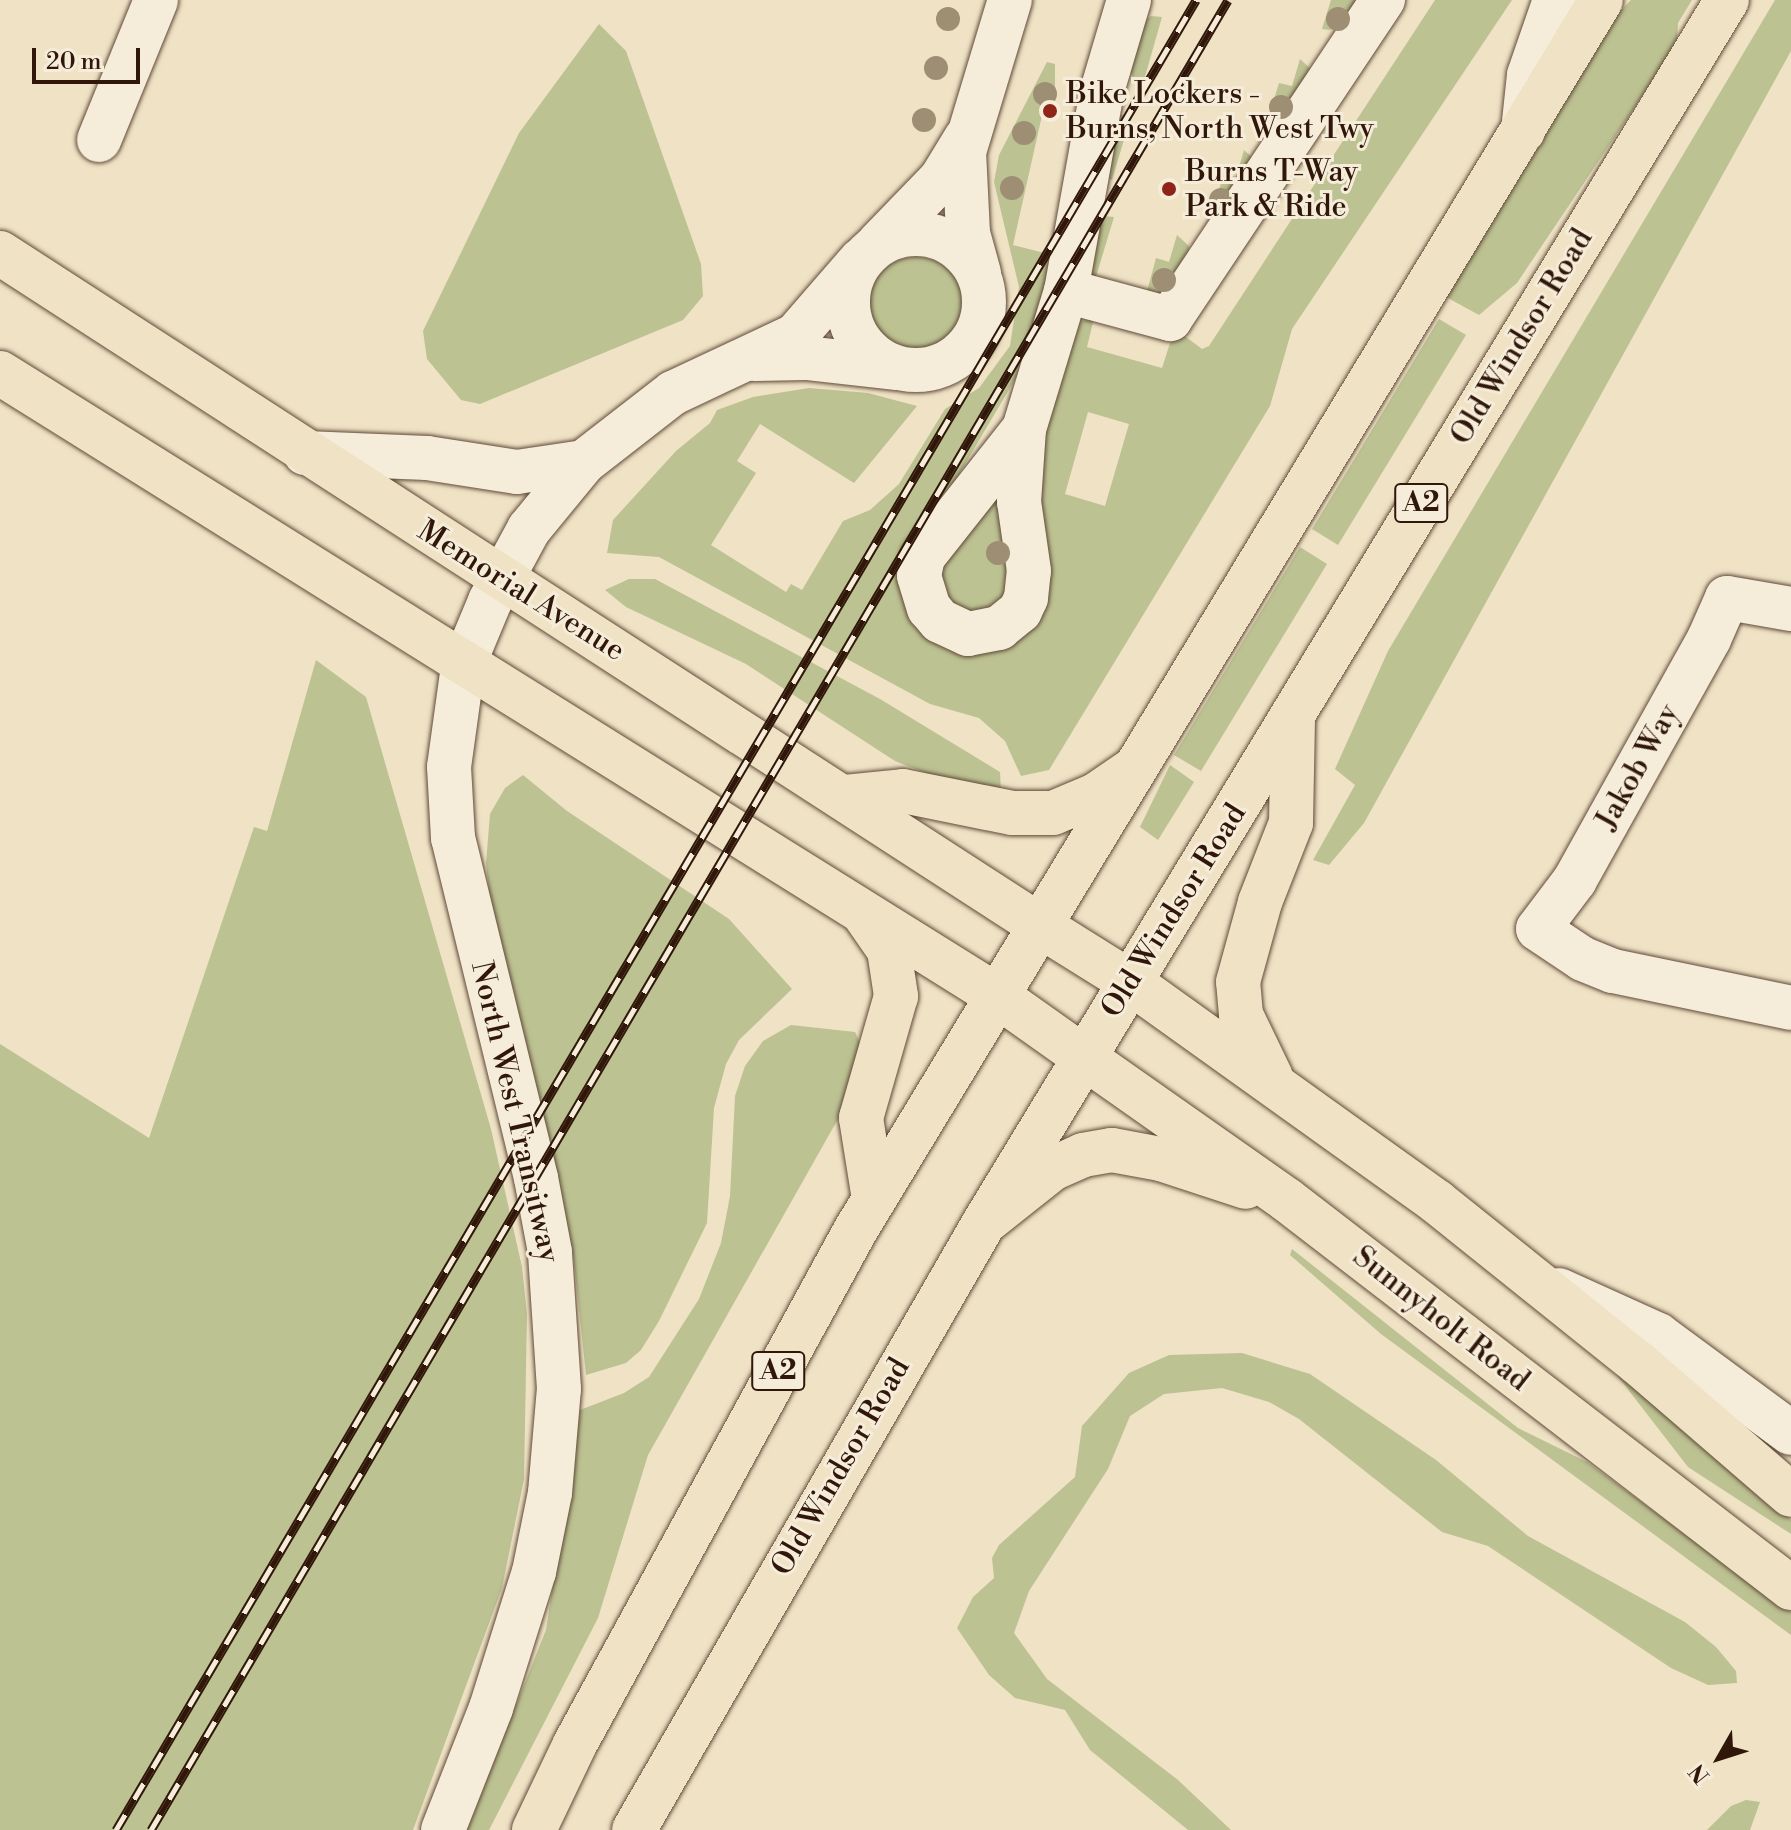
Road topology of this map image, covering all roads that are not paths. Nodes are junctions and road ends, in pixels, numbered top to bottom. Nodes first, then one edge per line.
1 (156, 0) edge
2 (1010, 0) edge
3 (1129, 0) edge
4 (1383, 0) edge
5 (1555, 0) edge
6 (1601, 0) edge
7 (1727, 0) edge
8 (1523, 131) junction
9 (969, 132) junction
10 (99, 140) dead end
11 (0, 253) edge
12 (868, 254) junction
13 (981, 282) junction
14 (1066, 291) junction
15 (744, 360) junction
16 (908, 370) junction
17 (0, 373) edge
18 (1024, 429) dead end
19 (305, 453) junction
20 (584, 462) junction
21 (500, 579) junction
22 (1791, 609) edge
23 (463, 666) junction
24 (1293, 716) junction
25 (1134, 769) junction
26 (845, 797) junction
27 (866, 917) junction
28 (1042, 927) junction
29 (1130, 982) junction
30 (999, 997) junction
31 (1791, 1008) edge
32 (1085, 1058) junction
33 (1274, 1082) junction
34 (874, 1199) junction
35 (1287, 1200) junction
36 (984, 1223) junction
37 (1535, 1279) junction
38 (1791, 1433) edge
39 (1791, 1495) edge
40 (1712, 1527) junction
41 (1791, 1563) edge
42 (1791, 1588) edge
43 (443, 1830) edge
44 (534, 1830) edge
45 (634, 1830) edge

1 - 10 street
2 - 9 street
3 - 14 street
4 - 14 street
5 - 8 street
6 - 8 main road, A2
7 - 24 main road, Old Windsor Road / A2
8 - 25 main road, A2
9 - 12 street
9 - 13 street
11 - 19 main road, Memorial Avenue
12 - 13 street
12 - 15 street
12 - 16 street
13 - 16 street
14 - 18 street
15 - 16 street
15 - 20 street
17 - 23 main road
19 - 20 street
19 - 21 main road, Memorial Avenue
20 - 21 street, North West Transitway
21 - 23 street, North West Transitway
21 - 26 main road, Memorial Avenue
22 - 31 street, Jakob Way
23 - 27 main road
23 - 43 street, North West Transitway
24 - 29 main road, Old Windsor Road / A2
24 - 33 main road
25 - 26 main road
25 - 28 main road, A2
26 - 28 main road, Memorial Avenue
27 - 30 main road
27 - 34 main road
28 - 29 main road, Memorial Avenue
28 - 30 main road, A2
29 - 32 main road, Old Windsor Road / A2
29 - 33 main road
30 - 32 main road, Sunnyholt Road
30 - 34 main road, A2
32 - 35 main road, Sunnyholt Road
32 - 36 main road, Old Windsor Road / A2
33 - 37 main road
34 - 44 main road, A2
35 - 36 main road
35 - 40 main road, Sunnyholt Road
36 - 45 main road, Old Windsor Road / A2
37 - 38 street
37 - 39 main road
40 - 41 street
40 - 42 main road, Sunnyholt Road

